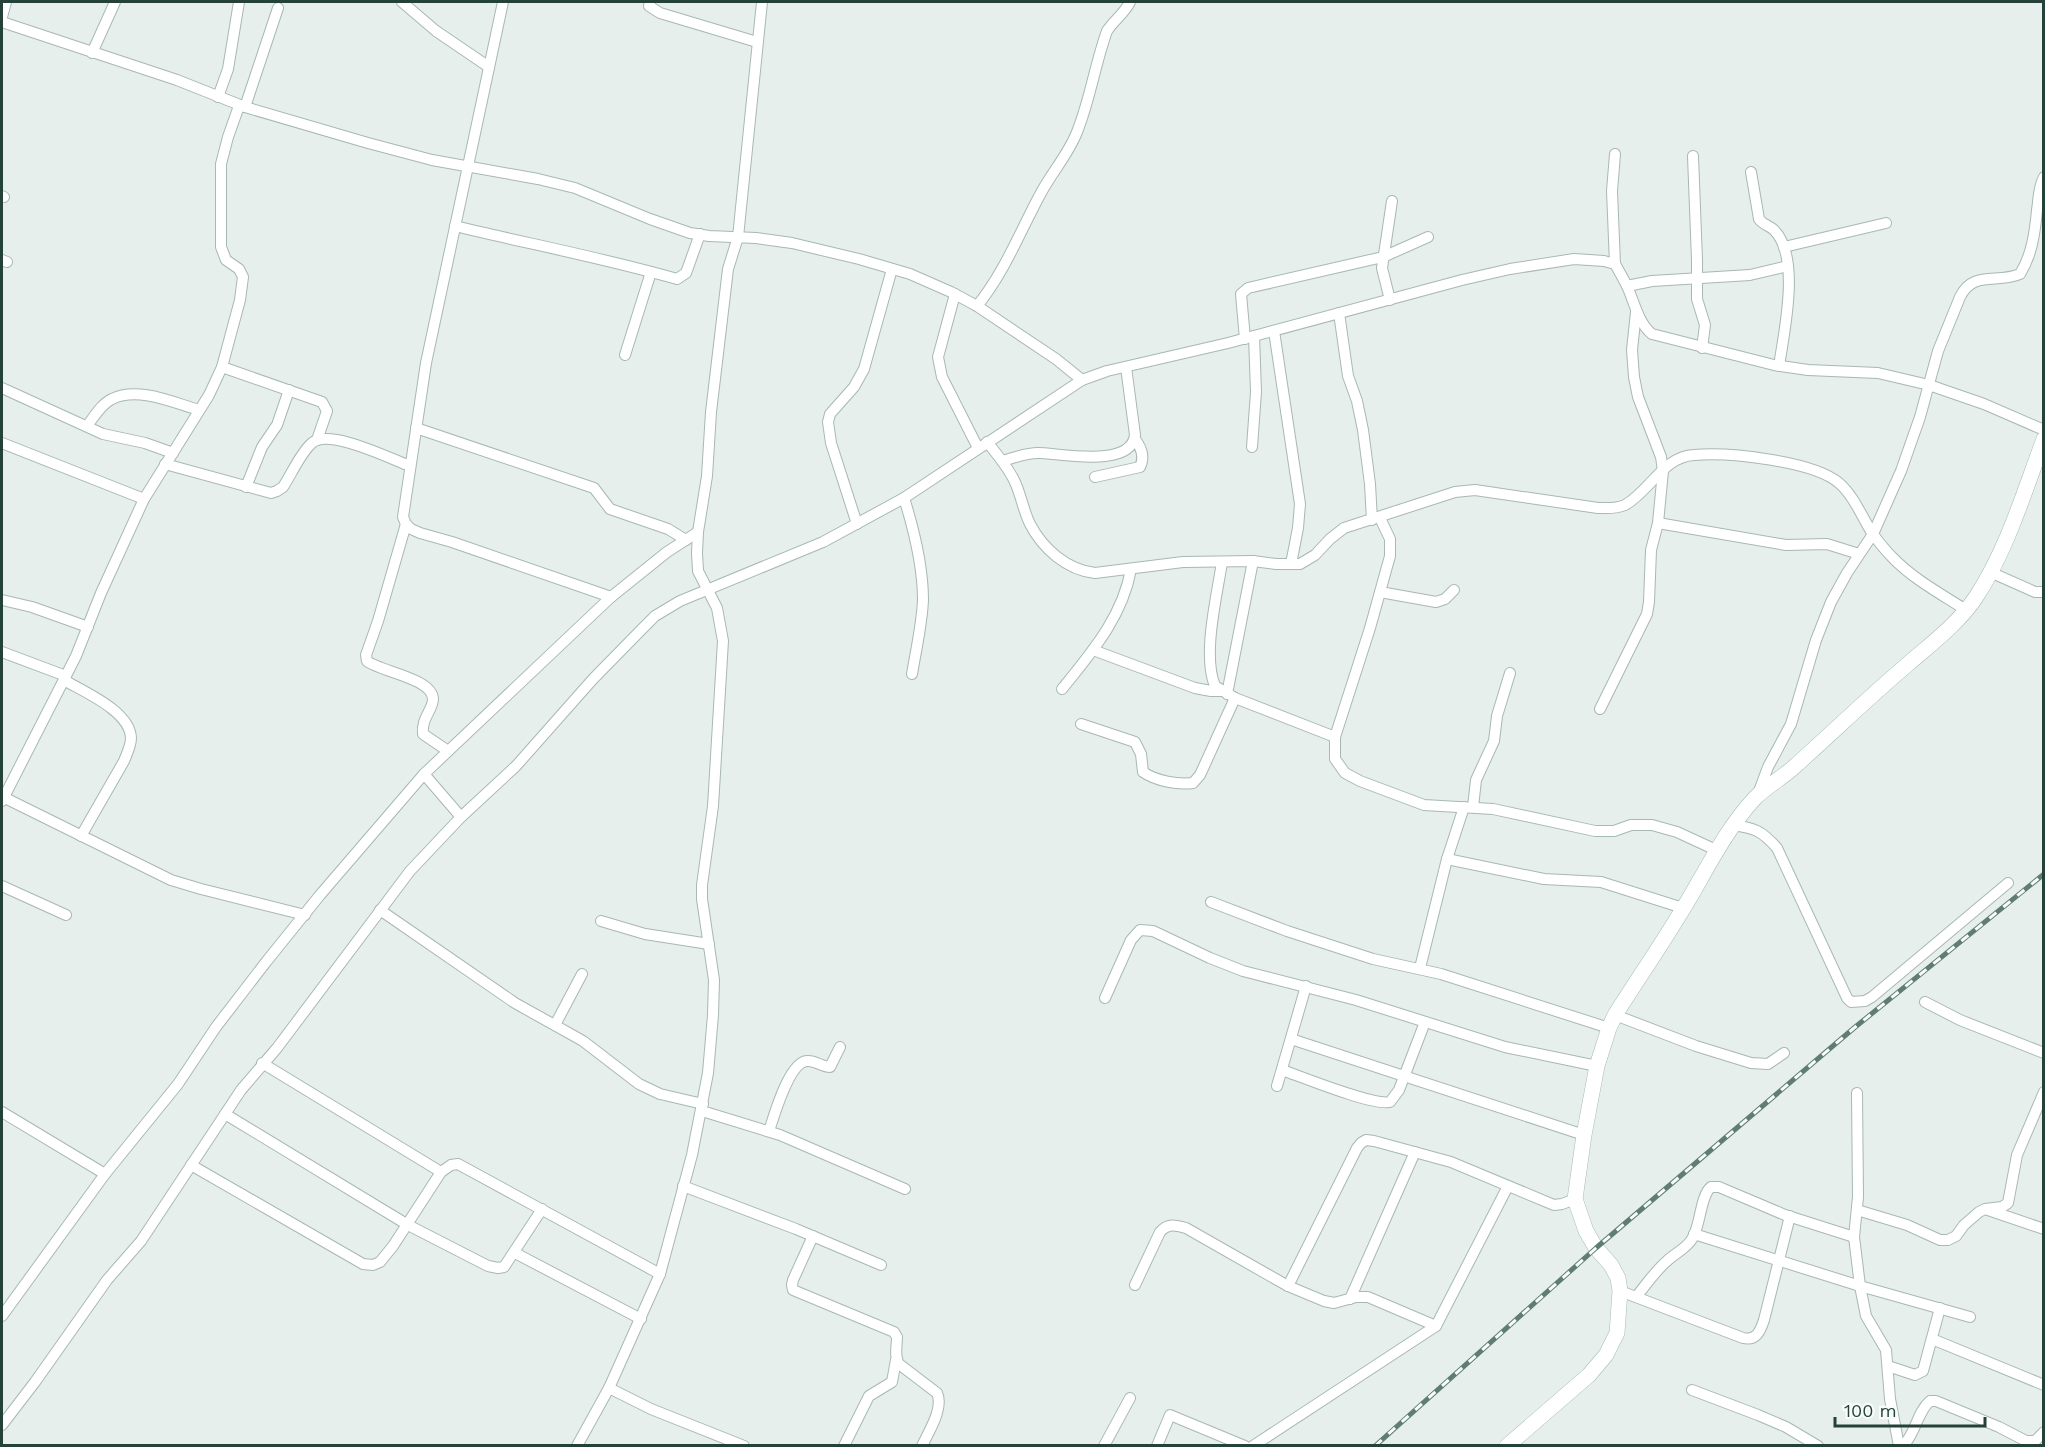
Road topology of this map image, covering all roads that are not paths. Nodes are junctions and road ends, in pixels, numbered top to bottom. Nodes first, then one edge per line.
1 (6, 2) edge
2 (115, 2) edge
3 (239, 2) edge
4 (402, 2) edge
5 (503, 2) edge
6 (650, 2) edge
7 (762, 2) edge
8 (1130, 2) edge
9 (279, 8) dead end
10 (2, 17) edge
11 (2, 22) edge
12 (757, 42) junction
13 (92, 53) junction
14 (489, 67) junction
15 (218, 97) junction
16 (242, 106) junction
17 (1615, 154) dead end
18 (1693, 156) dead end
19 (468, 167) junction
20 (1751, 172) dead end
21 (2043, 177) edge
22 (1392, 201) dead end
23 (1886, 223) dead end
24 (455, 226) junction
25 (700, 234) junction
26 (738, 237) junction
27 (1428, 237) dead end
28 (1784, 247) junction
29 (1383, 257) junction
30 (1615, 264) junction
31 (1788, 266) junction
32 (892, 269) junction
33 (651, 272) junction
34 (1697, 277) junction
35 (1627, 286) junction
36 (955, 294) junction
37 (1389, 300) junction
38 (977, 306) junction
39 (1636, 311) junction
40 (1339, 313) junction
41 (1274, 331) junction
42 (1250, 338) junction
43 (1702, 348) junction
44 (625, 355) dead end
45 (1779, 366) junction
46 (222, 367) junction
47 (1126, 367) junction
48 (1082, 380) junction
49 (1929, 384) junction
50 (2, 388) edge
51 (289, 390) junction
52 (199, 410) junction
53 (87, 426) junction
54 (416, 428) junction
55 (2043, 430) edge
56 (1135, 439) junction
57 (2043, 439) edge
58 (317, 440) junction
59 (2, 443) edge
60 (982, 445) junction
61 (1252, 447) dead end
62 (173, 453) junction
63 (2040, 456) edge
64 (1002, 461) junction
65 (165, 464) junction
66 (410, 466) junction
67 (1663, 471) junction
68 (1095, 477) dead end
69 (246, 487) junction
70 (904, 498) junction
71 (144, 499) junction
72 (1376, 519) junction
73 (1658, 523) junction
74 (406, 524) junction
75 (857, 524) junction
76 (698, 532) junction
77 (1873, 534) junction
78 (686, 540) junction
79 (1859, 554) junction
80 (1253, 561) junction
81 (1222, 562) junction
82 (1291, 564) junction
83 (1131, 569) junction
84 (1990, 572) junction
85 (708, 589) junction
86 (1454, 590) dead end
87 (1380, 592) junction
88 (2043, 592) edge
89 (611, 597) junction
90 (2, 600) edge
91 (1966, 610) junction
92 (88, 627) junction
93 (1093, 650) junction
94 (2, 652) edge
95 (1510, 673) dead end
96 (912, 674) dead end
97 (65, 678) junction
98 (1062, 689) dead end
99 (1228, 694) junction
100 (1600, 709) dead end
101 (1081, 724) dead end
102 (1335, 737) junction
103 (448, 751) junction
104 (424, 774) junction
105 (1756, 797) junction
106 (2, 799) edge
107 (1468, 807) junction
108 (461, 817) junction
109 (1733, 825) junction
110 (81, 836) junction
111 (1716, 850) junction
112 (1447, 859) junction
113 (2008, 883) dead end
114 (2, 886) edge
115 (1211, 902) dead end
116 (1683, 908) junction
117 (380, 910) junction
118 (66, 915) dead end
119 (305, 915) junction
120 (601, 921) dead end
121 (709, 944) junction
122 (1420, 968) junction
123 (582, 974) dead end
124 (1306, 986) junction
125 (1105, 998) dead end
126 (1925, 1002) dead end
127 (1425, 1022) junction
128 (1612, 1022) junction
129 (555, 1025) junction
130 (1291, 1039) junction
131 (840, 1047) dead end
132 (1784, 1053) dead end
133 (2043, 1053) edge
134 (262, 1063) junction
135 (1597, 1066) junction
136 (1282, 1070) junction
137 (1405, 1077) junction
138 (1277, 1086) dead end
139 (2043, 1092) edge
140 (1857, 1093) dead end
141 (702, 1107) junction
142 (2, 1112) edge
143 (225, 1114) junction
144 (768, 1131) junction
145 (1584, 1135) junction
146 (1415, 1152) junction
147 (191, 1165) junction
148 (441, 1172) junction
149 (105, 1174) junction
150 (682, 1186) junction
151 (1508, 1186) junction
152 (905, 1189) dead end
153 (1575, 1199) junction
154 (542, 1209) junction
155 (1985, 1209) junction
156 (1857, 1210) junction
157 (1790, 1216) junction
158 (408, 1225) junction
159 (2043, 1229) edge
160 (1694, 1234) junction
161 (813, 1236) junction
162 (1854, 1237) junction
163 (515, 1253) junction
164 (1778, 1261) junction
165 (881, 1265) dead end
166 (660, 1274) junction
167 (1135, 1285) dead end
168 (1288, 1286) junction
169 (1860, 1286) junction
170 (1620, 1291) junction
171 (1636, 1297) junction
172 (1350, 1299) junction
173 (1940, 1308) junction
174 (2, 1316) edge
175 (1970, 1317) dead end
176 (641, 1319) junction
177 (1436, 1326) junction
178 (1932, 1339) junction
179 (896, 1360) junction
180 (1888, 1366) junction
181 (2043, 1385) edge
182 (609, 1388) junction
183 (1692, 1390) dead end
184 (1130, 1398) dead end
185 (2, 1425) edge
186 (2043, 1432) edge
187 (577, 1446) edge
188 (744, 1446) edge
189 (844, 1446) edge
190 (922, 1446) edge
191 (1104, 1446) edge
192 (1157, 1446) edge
193 (1245, 1446) edge
194 (1253, 1446) edge
195 (1507, 1446) edge
196 (1818, 1446) edge
197 (1901, 1446) edge

1 - 10 street
2 - 13 street
3 - 15 street
4 - 14 street
5 - 14 street
6 - 12 street
7 - 12 street
8 - 38 street
9 - 16 street
11 - 13 street
12 - 26 street
13 - 15 street
14 - 19 street
15 - 16 street
16 - 19 street
16 - 46 street
17 - 30 street
18 - 34 street
19 - 24 street
19 - 25 street
20 - 28 street
21 - 49 street
22 - 29 street
23 - 28 street
24 - 33 street
24 - 54 street
25 - 26 street
25 - 33 street
26 - 32 street
26 - 76 street
27 - 29 street
28 - 31 street
29 - 37 street
29 - 42 street
30 - 35 street
30 - 37 street
31 - 34 street
31 - 45 street
32 - 36 street
32 - 75 street
33 - 44 street
34 - 35 street
34 - 43 street
35 - 39 street
36 - 38 street
36 - 60 street
37 - 40 street
38 - 48 street
39 - 43 street
39 - 67 street
40 - 41 street
40 - 72 street
41 - 42 street
41 - 82 street
42 - 47 street
42 - 61 street
43 - 45 street
45 - 49 street
46 - 51 street
46 - 52 street
47 - 48 street
47 - 56 street
48 - 60 street
49 - 55 street
49 - 77 street
50 - 53 street
51 - 58 street
51 - 69 street
52 - 53 street
52 - 62 street
53 - 62 street
54 - 66 street
54 - 78 street
56 - 64 street
56 - 68 street
57 - 63 main road
58 - 66 street
58 - 69 street
59 - 71 street
60 - 64 street
60 - 70 street
62 - 65 street
63 - 84 main road
64 - 83 street
65 - 69 street
65 - 71 street
66 - 74 street
67 - 72 street
67 - 73 street
67 - 77 street
70 - 75 street
70 - 96 street
71 - 92 street
72 - 82 street
72 - 87 street
73 - 79 street
73 - 100 street
74 - 89 street
74 - 103 street
75 - 85 street
76 - 78 street
76 - 85 street
77 - 79 street
77 - 91 street
78 - 89 street
79 - 105 street
80 - 81 street
80 - 82 street
80 - 99 street
81 - 83 street
81 - 99 street
83 - 93 street
84 - 88 street
84 - 91 main road
85 - 108 street
85 - 121 street
86 - 87 street
87 - 102 street
89 - 103 street
90 - 92 street
91 - 105 main road
92 - 97 street
93 - 98 street
93 - 99 street
94 - 97 street
95 - 107 street
97 - 106 street
97 - 110 street
99 - 101 street
99 - 102 street
102 - 107 street
103 - 104 street
104 - 108 street
104 - 119 street
105 - 109 main road
106 - 110 street
107 - 111 street
107 - 112 street
108 - 117 street
109 - 111 main road
109 - 113 street
110 - 119 street
111 - 116 main road
112 - 116 street
112 - 122 street
114 - 118 street
115 - 122 street
116 - 128 main road
117 - 129 street
117 - 134 street
119 - 149 street
120 - 121 street
121 - 141 street
122 - 128 street
123 - 129 street
124 - 125 street
124 - 127 street
124 - 130 street
126 - 133 street
127 - 135 street
127 - 137 street
128 - 132 street
128 - 135 main road
129 - 141 street
130 - 136 street
130 - 137 street
131 - 144 street
134 - 143 street
134 - 148 street
135 - 145 main road
136 - 137 street
136 - 138 street
137 - 145 street
139 - 155 street
140 - 156 street
141 - 144 street
141 - 150 street
142 - 149 street
143 - 147 street
143 - 158 street
144 - 152 street
145 - 153 main road
146 - 151 street
146 - 168 street
146 - 172 street
147 - 158 street
147 - 185 street
148 - 154 street
148 - 158 street
149 - 174 street
150 - 161 street
150 - 166 street
151 - 153 street
151 - 177 street
153 - 170 main road
154 - 163 street
154 - 166 street
155 - 156 street
155 - 159 street
156 - 162 street
157 - 160 street
157 - 162 street
157 - 164 street
158 - 163 street
160 - 164 street
160 - 171 street
161 - 165 street
161 - 179 street
162 - 169 street
163 - 176 street
164 - 169 street
164 - 171 street
166 - 176 street
167 - 168 street
168 - 172 street
169 - 173 street
169 - 180 street
170 - 171 street
170 - 195 main road
172 - 177 street
173 - 175 street
173 - 178 street
176 - 182 street
177 - 194 street
178 - 180 street
178 - 181 street
179 - 189 street
179 - 190 street
180 - 197 street
182 - 187 street
182 - 188 street
183 - 196 street
184 - 191 street
186 - 197 street
192 - 193 street

